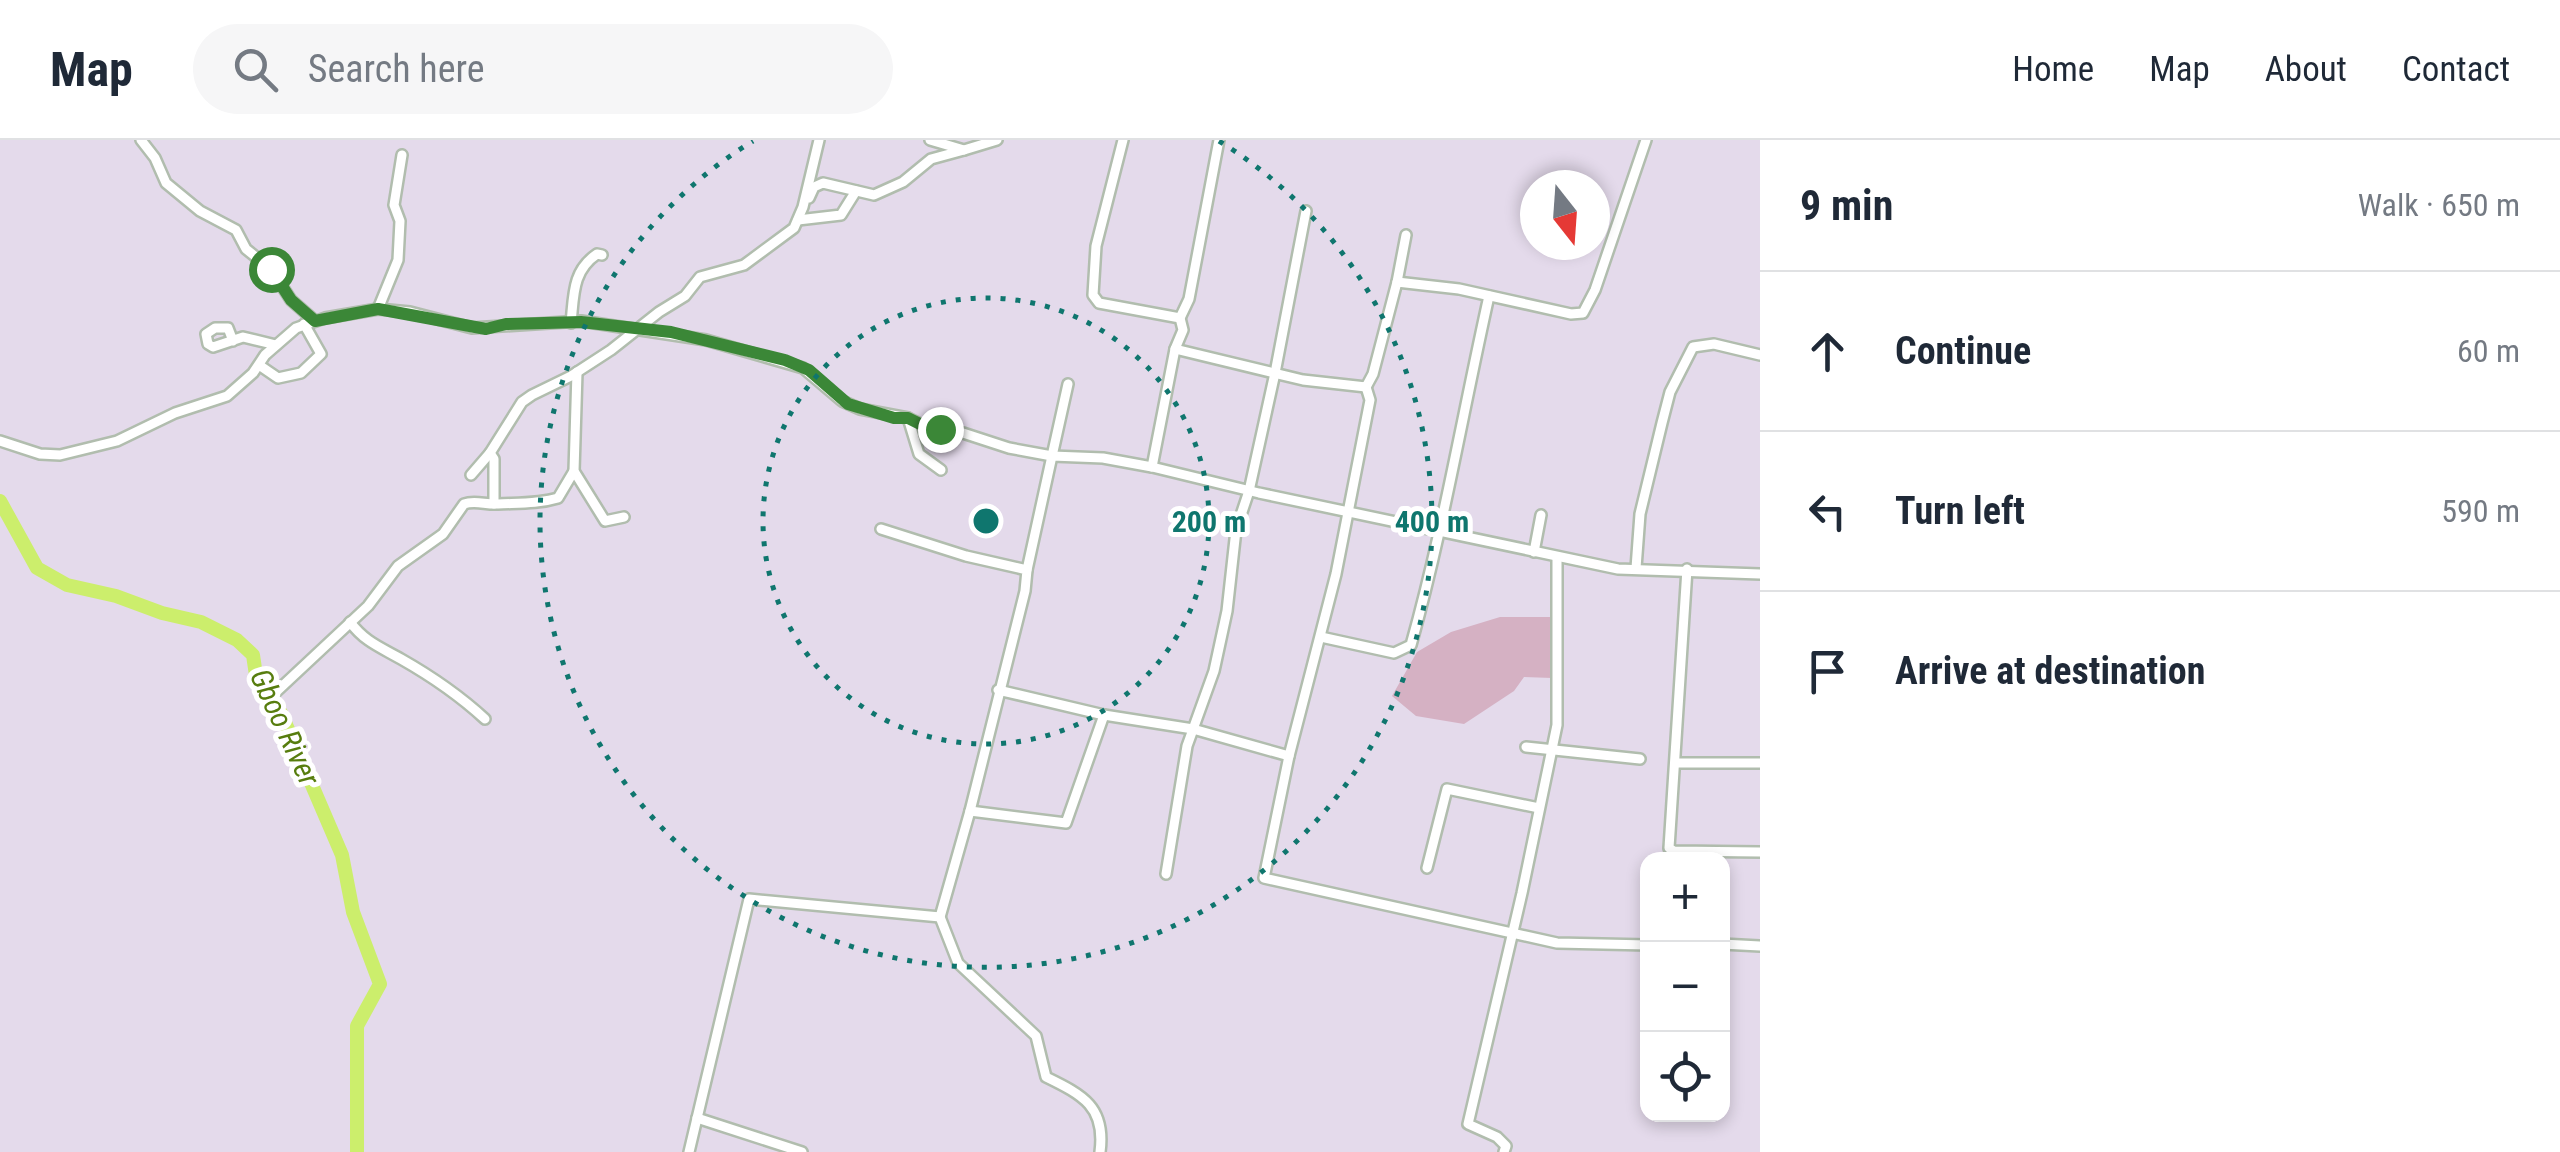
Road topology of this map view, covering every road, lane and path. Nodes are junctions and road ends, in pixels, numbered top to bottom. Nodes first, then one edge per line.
1 (142, 140) edge
2 (819, 140) edge
3 (930, 140) edge
4 (997, 140) edge
5 (1123, 140) edge
6 (1218, 140) edge
7 (1646, 140) edge
8 (964, 150) junction
9 (402, 155) dead end
10 (856, 190) junction
11 (874, 195) junction
12 (803, 207) junction
13 (1306, 211) dead end
14 (840, 215) junction
15 (798, 220) junction
16 (1406, 235) dead end
17 (602, 256) dead end
18 (1397, 282) junction
19 (1489, 296) junction
20 (378, 309) junction
21 (1180, 318) junction
22 (310, 322) junction
23 (571, 322) junction
24 (639, 329) junction
25 (233, 341) dead end
26 (276, 344) junction
27 (1174, 348) junction
28 (1760, 355) edge
29 (259, 365) junction
30 (578, 372) junction
31 (1275, 374) junction
32 (1068, 384) dead end
33 (1366, 387) junction
34 (908, 418) junction
35 (0, 441) edge
36 (490, 453) junction
37 (1052, 456) junction
38 (1152, 466) junction
39 (941, 470) dead end
40 (574, 471) junction
41 (471, 474) dead end
42 (1249, 491) junction
43 (494, 504) junction
44 (1346, 512) junction
45 (1542, 515) dead end
46 (624, 518) dead end
47 (881, 529) dead end
48 (1437, 530) junction
49 (1534, 552) junction
50 (1557, 557) junction
51 (1636, 568) junction
52 (1687, 569) junction
53 (1027, 570) junction
54 (1760, 574) edge
55 (350, 622) junction
56 (1321, 638) junction
57 (998, 690) junction
58 (276, 692) dead end
59 (1104, 715) junction
60 (486, 720) dead end
61 (1193, 729) junction
62 (1526, 747) dead end
63 (1551, 752) junction
64 (1289, 756) junction
65 (1640, 759) dead end
66 (1760, 763) edge
67 (1676, 764) junction
68 (1539, 808) junction
69 (970, 811) junction
70 (1760, 852) edge
71 (1426, 868) dead end
72 (1166, 874) dead end
73 (940, 918) junction
74 (1512, 934) junction
75 (1730, 944) edge
76 (1640, 945) edge
77 (1760, 946) edge
78 (697, 1118) junction
79 (689, 1152) edge
80 (802, 1152) edge
81 (1100, 1152) edge
82 (1504, 1152) edge

1 - 22 street
2 - 12 street
3 - 8 street
4 - 8 street
5 - 21 street
6 - 21 street
7 - 19 street
8 - 11 street
9 - 20 street
10 - 11 street
10 - 12 street
10 - 14 street
11 - 14 street
12 - 15 street
13 - 31 street
14 - 15 street
15 - 24 street
16 - 18 street
17 - 23 street
18 - 19 street
18 - 33 street
19 - 48 street
20 - 22 street
20 - 23 street
21 - 27 street
22 - 26 street
22 - 29 street
23 - 24 street
24 - 30 street
24 - 34 street
25 - 26 street
26 - 29 street
27 - 31 street
27 - 38 street
28 - 51 street
29 - 35 street
30 - 36 street
30 - 40 street
31 - 33 street
31 - 42 street
32 - 37 street
33 - 44 street
34 - 37 street
34 - 39 street
36 - 41 street
36 - 43 street
37 - 38 street
37 - 53 street
38 - 42 street
40 - 43 street
40 - 46 street
42 - 44 street
42 - 61 street
43 - 55 street
44 - 48 street
44 - 56 street
45 - 49 street
47 - 53 street
48 - 49 street
48 - 56 street
49 - 50 street
50 - 51 street
50 - 63 street
51 - 52 street
52 - 54 street
52 - 67 street
53 - 57 street
55 - 58 street
55 - 60 street
56 - 64 street
57 - 59 street
57 - 69 street
59 - 61 street
59 - 69 street
61 - 64 street
61 - 72 street
62 - 63 street
63 - 65 street
63 - 68 street
64 - 74 street
66 - 67 street
67 - 70 street
68 - 71 street
68 - 74 street
69 - 73 street
73 - 78 street
73 - 81 street
74 - 76 street
74 - 82 street
75 - 77 street
78 - 79 street
78 - 80 street

